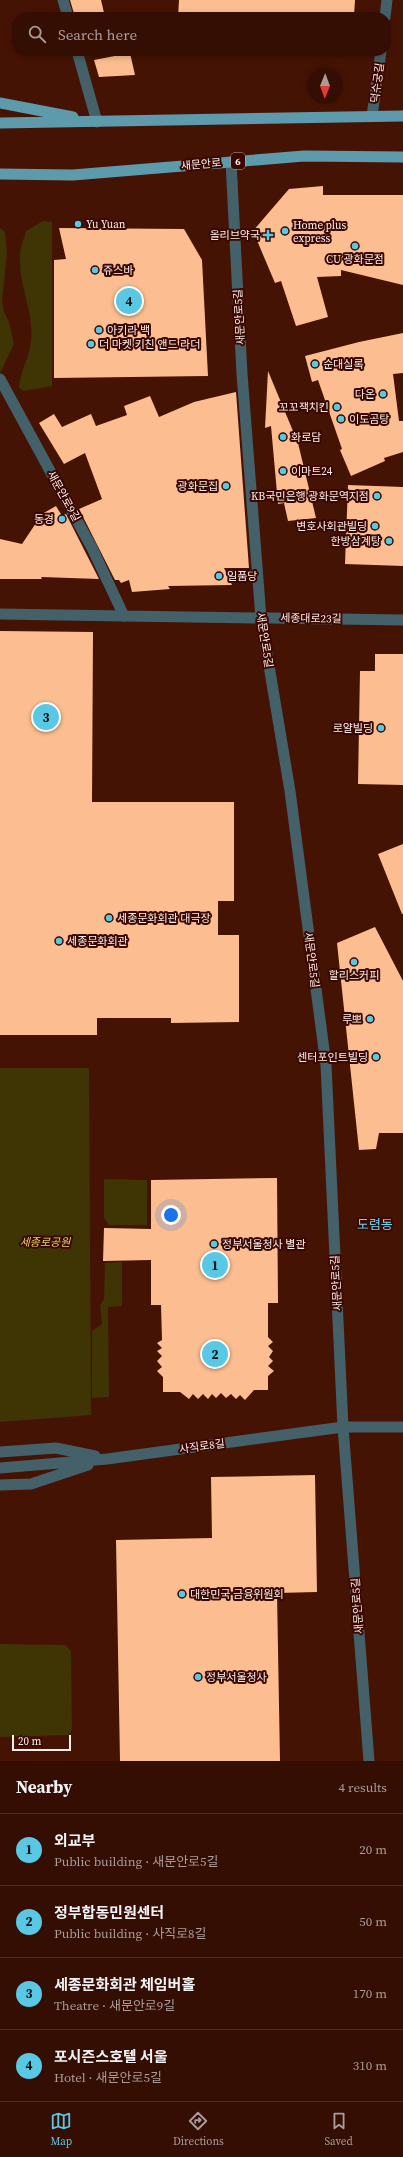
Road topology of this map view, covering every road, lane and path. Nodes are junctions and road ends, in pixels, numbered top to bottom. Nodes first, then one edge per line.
1 (63, 0) edge
2 (387, 0) edge
3 (67, 12) edge
4 (386, 12) edge
5 (78, 56) edge
6 (380, 56) edge
7 (0, 102) edge
8 (372, 116) junction
9 (403, 116) edge
10 (0, 122) edge
11 (97, 122) junction
12 (403, 157) edge
13 (231, 162) junction
14 (0, 174) edge
15 (0, 379) edge
16 (0, 614) edge
17 (124, 616) junction
18 (261, 618) junction
19 (403, 620) edge
20 (344, 1427) junction
21 (403, 1427) edge
22 (0, 1452) edge
23 (107, 1459) junction
24 (0, 1468) edge
25 (0, 1485) edge
26 (369, 1761) edge

1 - 3 street
2 - 4 street
5 - 11 street
6 - 8 street, 덕수궁길
7 - 11 main road
8 - 9 main road
8 - 11 main road
10 - 11 main road
12 - 13 main road, 새문안로 / 6
13 - 14 main road, 새문안로 / 6
13 - 18 street, 새문안로5길
15 - 17 street, 새문안로9길
16 - 17 street, 세종대로23길
17 - 18 street, 세종대로23길
18 - 19 street, 세종대로23길
18 - 20 street, 새문안로5길
20 - 21 street, 사직로8길
20 - 23 street, 사직로8길
20 - 26 street, 새문안로5길
22 - 23 street
23 - 24 street, 사직로8길
23 - 25 street

